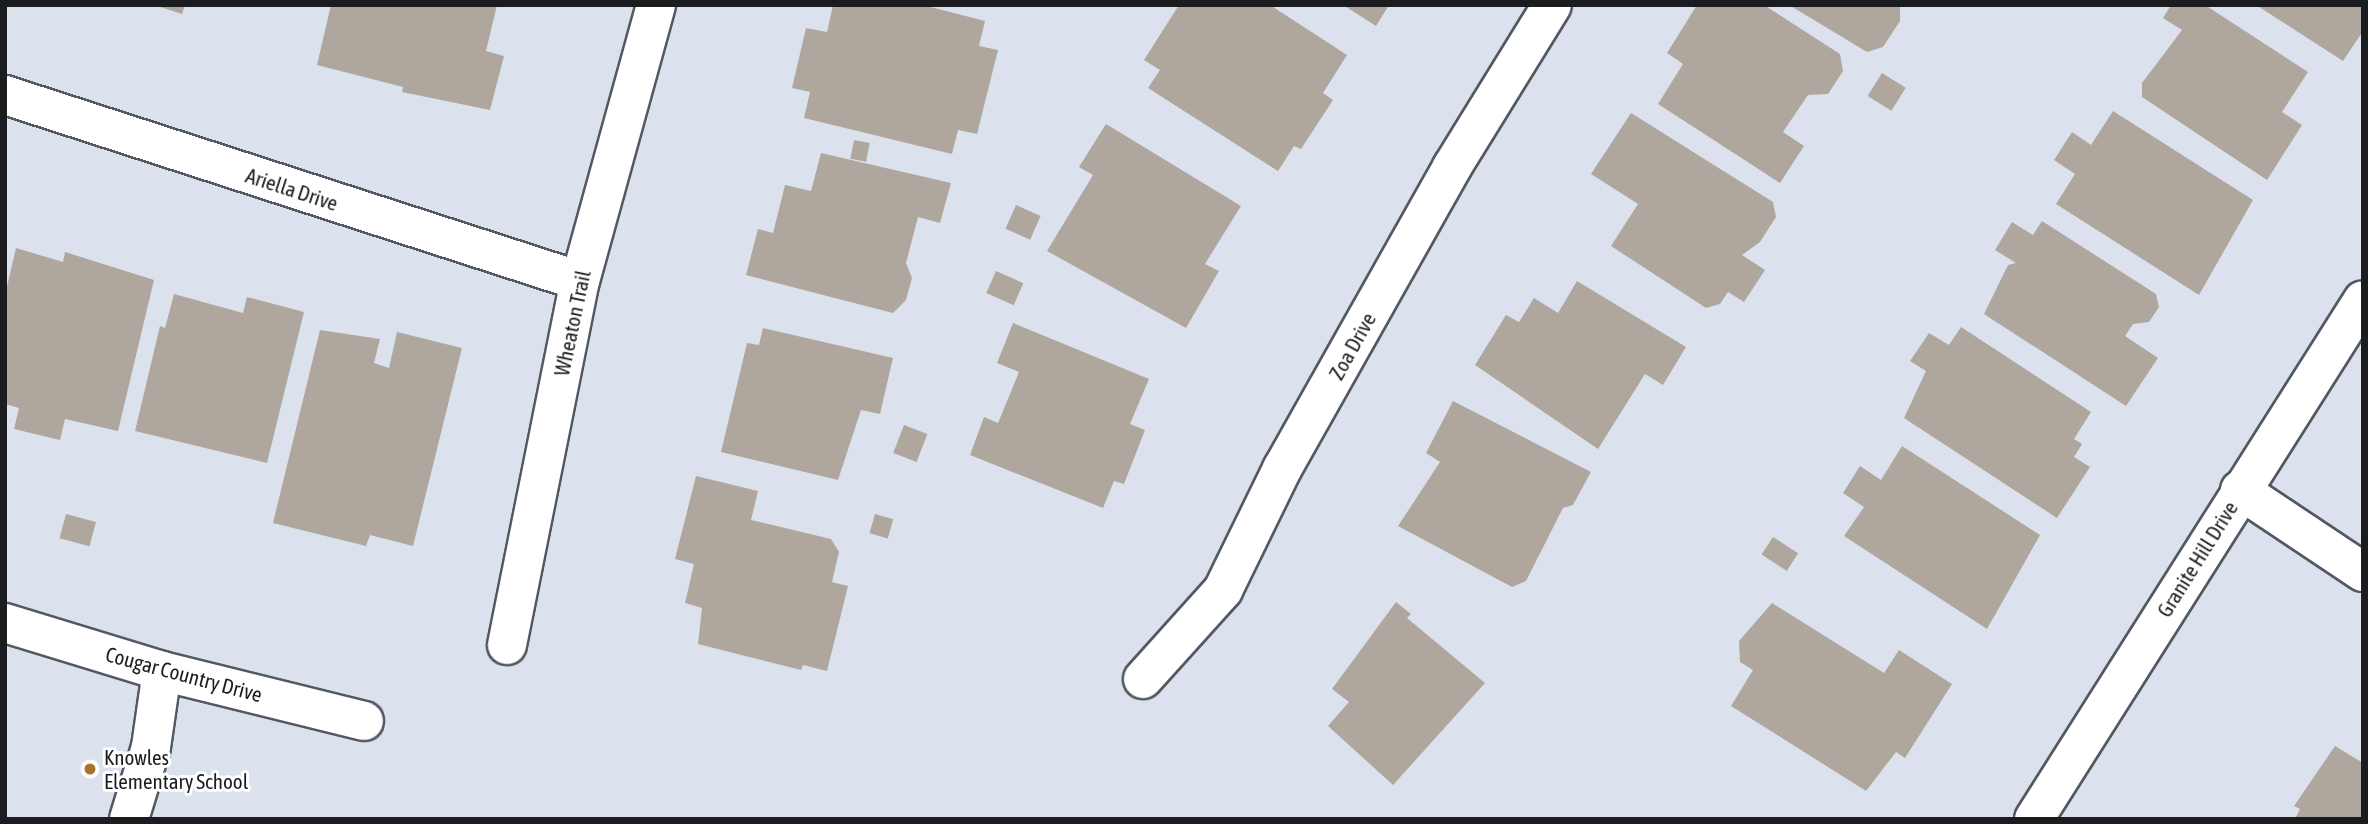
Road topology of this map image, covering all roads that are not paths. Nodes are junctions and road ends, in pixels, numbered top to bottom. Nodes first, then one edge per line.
1 (656, 5) edge
2 (1552, 5) edge
3 (5, 95) edge
4 (580, 281) junction
5 (2363, 300) edge
6 (2240, 490) junction
7 (2363, 572) edge
8 (5, 623) edge
9 (507, 645) dead end
10 (162, 671) junction
11 (1143, 678) dead end
12 (364, 721) dead end
13 (129, 819) edge
14 (2034, 819) edge

1 - 4 street, Wheaton Trail
2 - 11 street, Zoa Drive
3 - 4 street, Ariella Drive
4 - 9 street, Wheaton Trail
5 - 6 street, Granite Hill Drive
6 - 7 street
6 - 14 street, Granite Hill Drive
8 - 10 street, Cougar Country Drive
10 - 12 street, Cougar Country Drive
10 - 13 street

